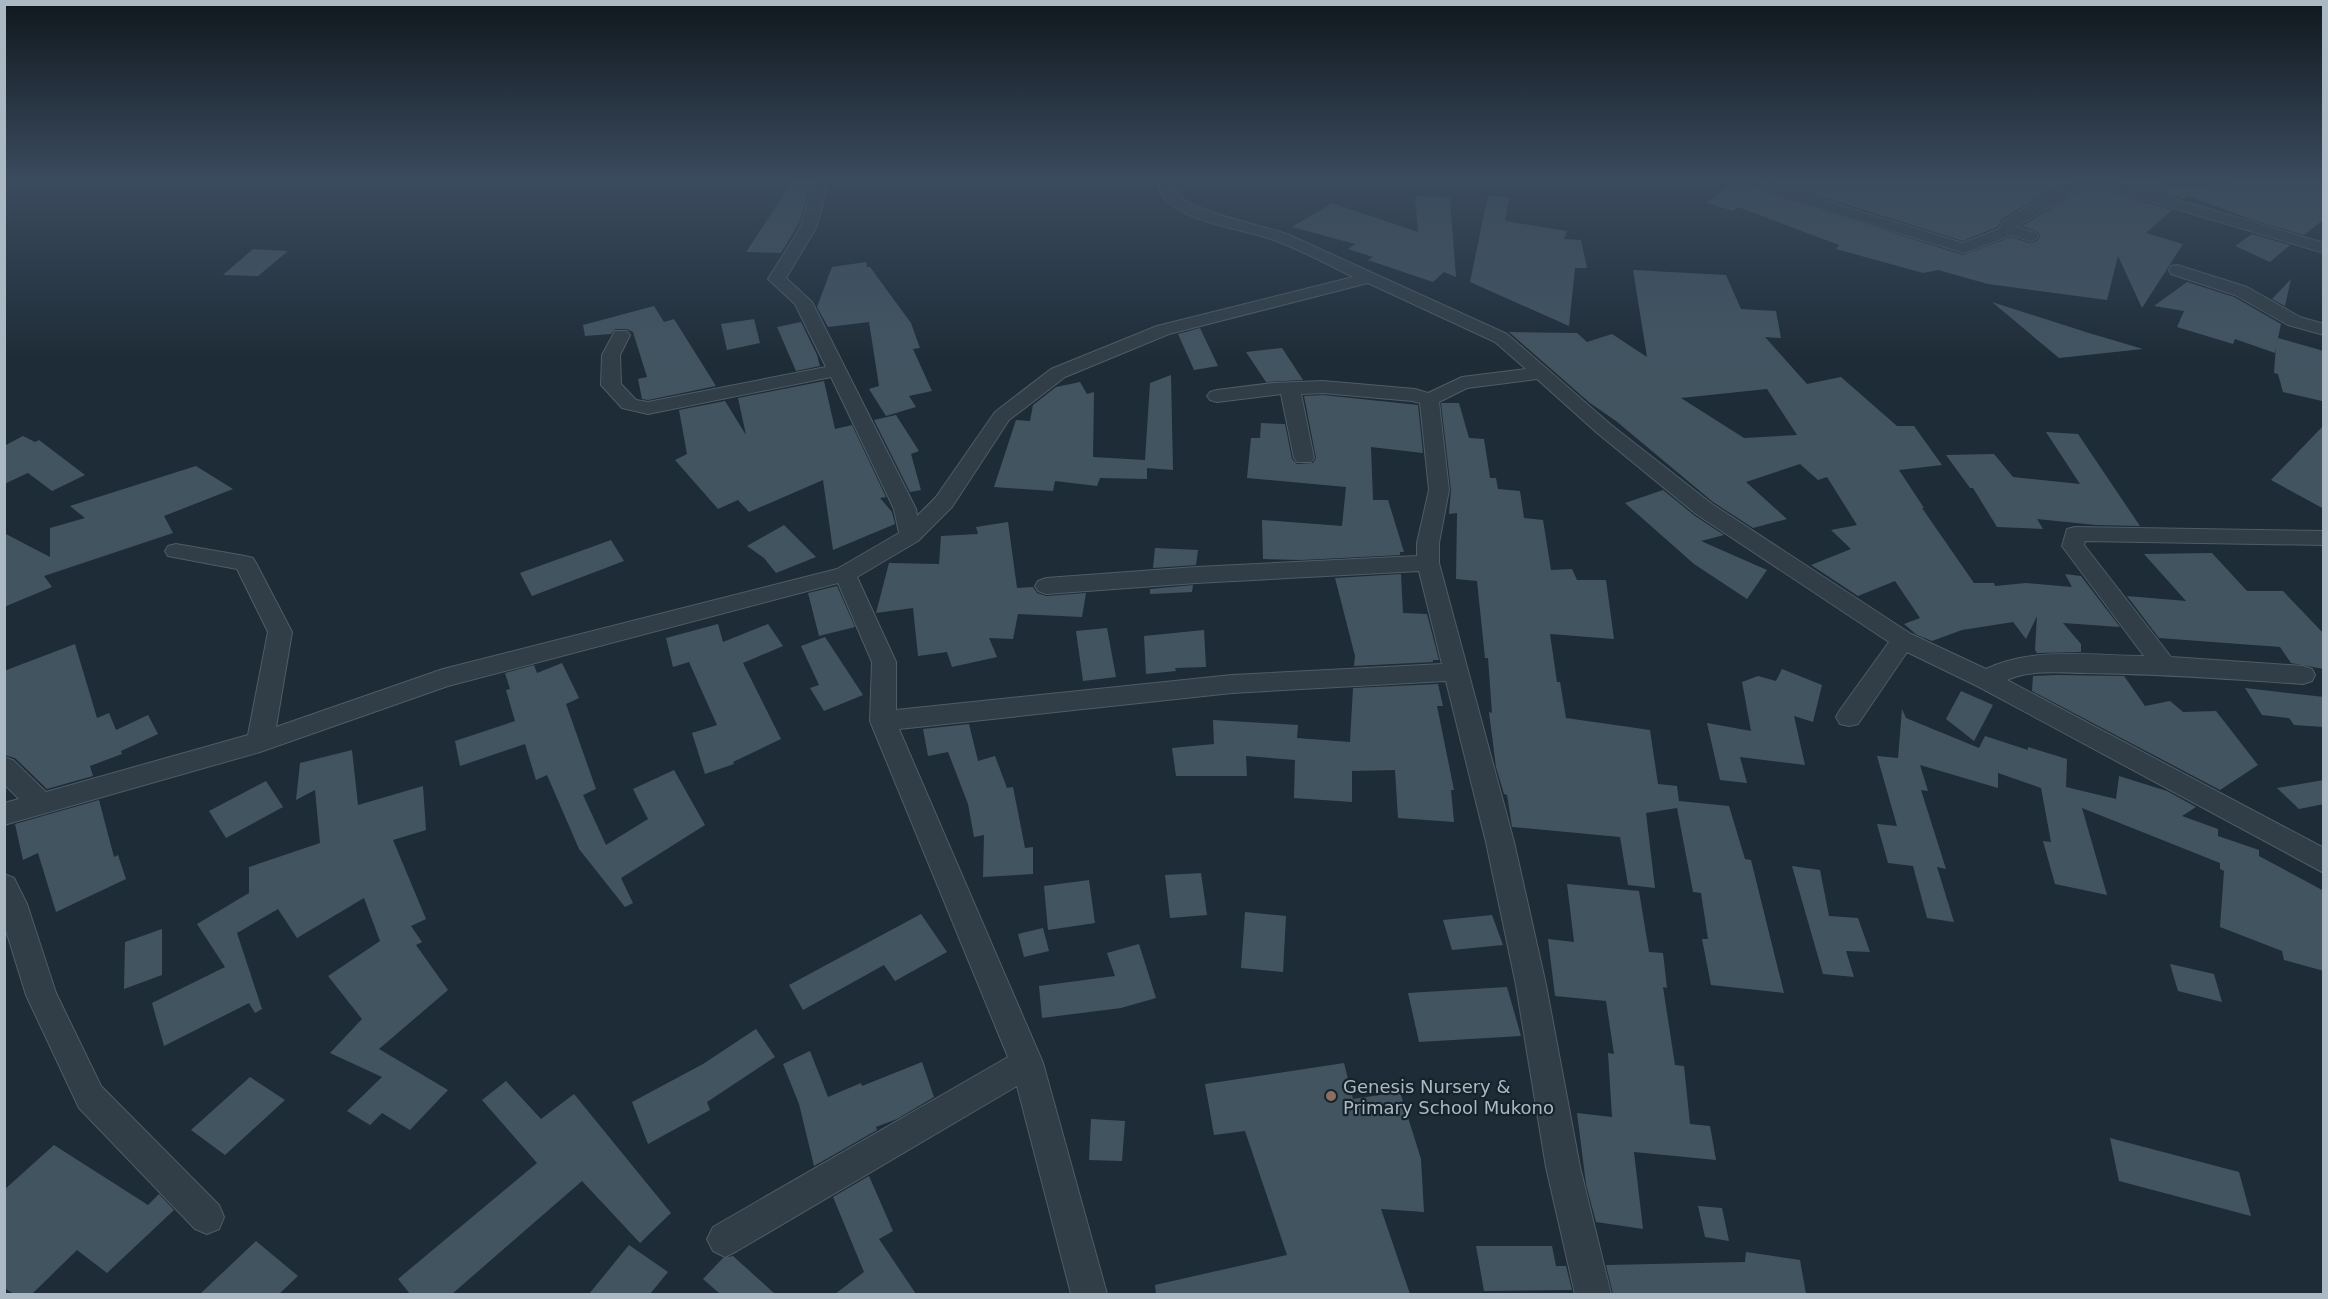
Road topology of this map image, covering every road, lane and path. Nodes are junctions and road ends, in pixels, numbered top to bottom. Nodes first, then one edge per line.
1 (801, 240) edge
2 (1287, 240) edge
3 (1937, 240) edge
4 (1985, 240) edge
5 (2296, 240) edge
6 (2324, 248) edge
7 (2177, 270) dead end
8 (1372, 277) junction
9 (2324, 330) edge
10 (621, 335) dead end
11 (838, 370) junction
12 (1542, 373) junction
13 (1290, 388) junction
14 (1217, 396) dead end
15 (1429, 400) junction
16 (1304, 458) dead end
17 (910, 536) junction
18 (2324, 538) edge
19 (176, 551) dead end
20 (1428, 563) junction
21 (845, 574) junction
22 (1046, 586) dead end
23 (1903, 640) junction
24 (2164, 665) junction
25 (1456, 672) junction
26 (2303, 675) dead end
27 (1986, 680) junction
28 (1849, 717) dead end
29 (884, 721) junction
30 (260, 742) junction
31 (4, 767) edge
32 (40, 803) junction
33 (4, 814) edge
34 (2324, 862) edge
35 (4, 886) edge
36 (1027, 1063) junction
37 (207, 1217) dead end
38 (725, 1239) dead end
39 (1089, 1294) edge
40 (1593, 1294) edge

1 - 11 street
2 - 8 street
3 - 4 street
5 - 6 street
7 - 9 street
8 - 12 street
8 - 17 street
10 - 11 street
11 - 17 street
12 - 15 street
12 - 23 street
13 - 14 street
13 - 15 street
13 - 16 street
15 - 20 street
17 - 21 street
18 - 24 street
19 - 30 street
20 - 22 street
20 - 25 street
21 - 29 street
21 - 30 street
23 - 27 street
23 - 28 street
24 - 26 street
24 - 27 street
25 - 29 street
25 - 40 street
27 - 34 street
29 - 36 street
30 - 32 street
31 - 32 street
32 - 33 street
35 - 37 street
36 - 38 street
36 - 39 street

